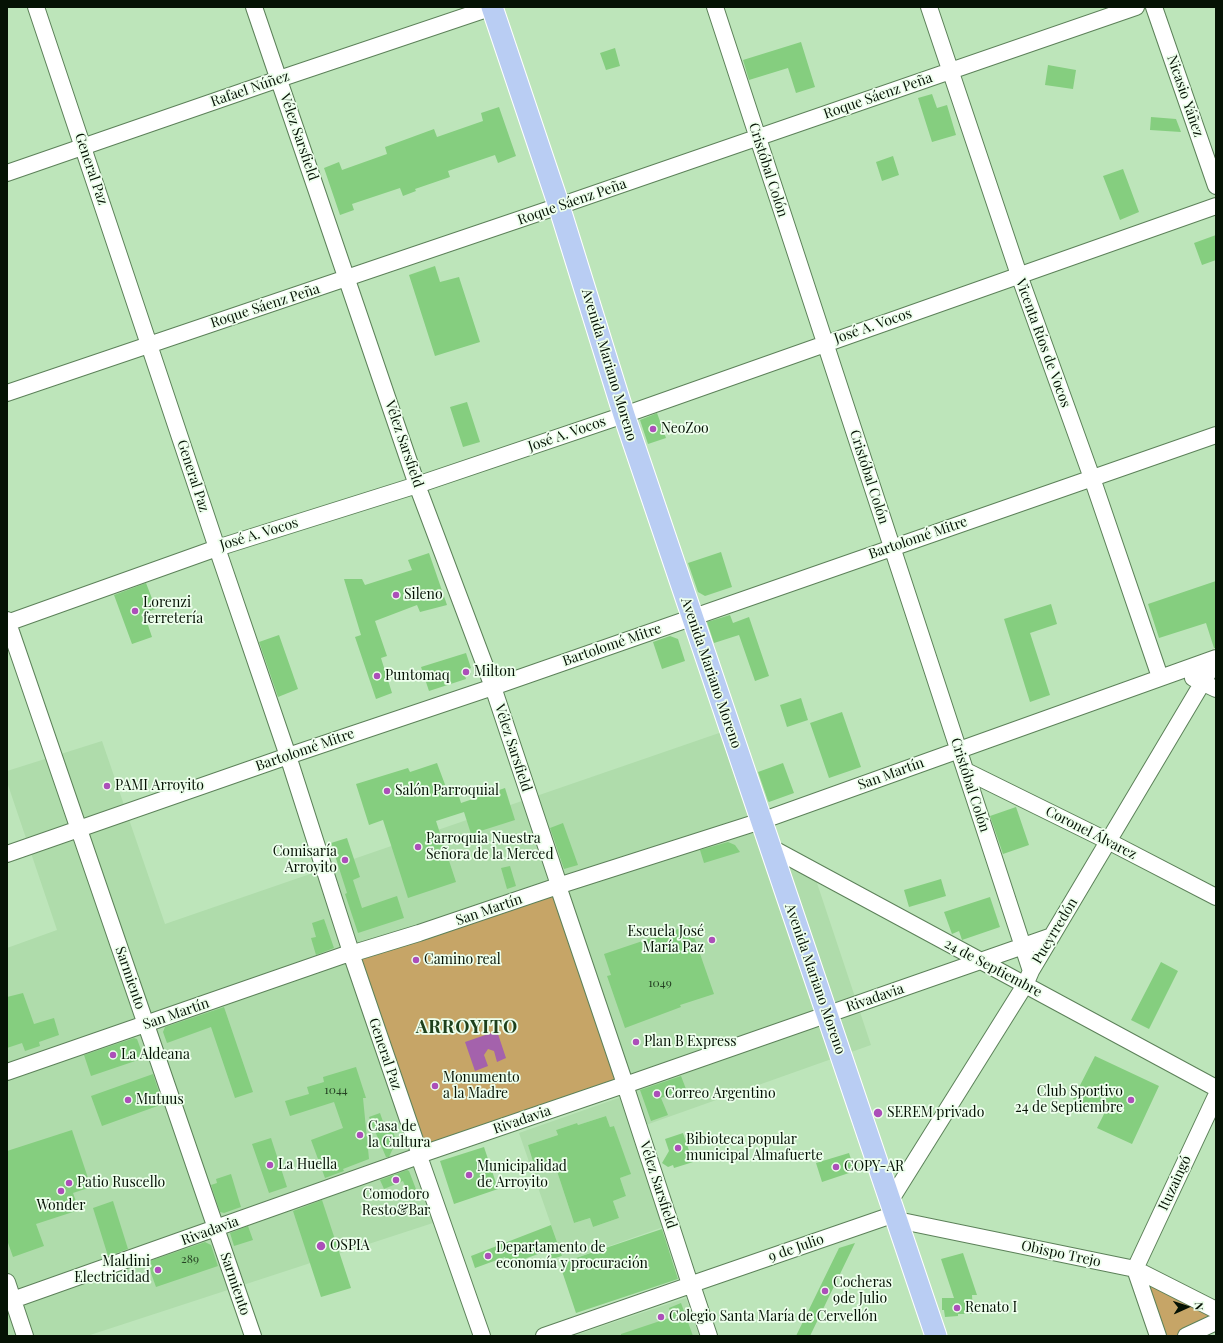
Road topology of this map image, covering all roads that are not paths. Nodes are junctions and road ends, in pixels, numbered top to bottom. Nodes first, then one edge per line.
1 (36, 7) edge
2 (254, 7) edge
3 (492, 7) edge
4 (715, 7) edge
5 (929, 7) edge
6 (1136, 7) edge
7 (1154, 7) edge
8 (951, 71) junction
9 (279, 79) junction
10 (758, 137) junction
11 (84, 148) junction
12 (7, 173) edge
13 (1216, 186) edge
14 (559, 206) junction
15 (1216, 206) edge
16 (1019, 275) junction
17 (347, 279) junction
18 (825, 343) junction
19 (150, 344) junction
20 (7, 393) edge
21 (624, 415) junction
22 (1216, 435) edge
23 (1092, 478) junction
24 (418, 485) junction
25 (892, 547) junction
26 (217, 548) junction
27 (692, 617) junction
28 (7, 622) edge
29 (1216, 659) edge
30 (1179, 671) junction
31 (1160, 677) junction
32 (1209, 686) edge
33 (493, 687) junction
34 (959, 750) junction
35 (288, 756) junction
36 (966, 771) junction
37 (761, 821) junction
38 (79, 829) junction
39 (1108, 842) junction
40 (770, 847) junction
41 (7, 854) edge
42 (558, 886) junction
43 (1216, 897) edge
44 (1052, 936) junction
45 (1023, 946) junction
46 (351, 953) junction
47 (981, 961) junction
48 (1028, 978) junction
49 (827, 1015) junction
50 (146, 1024) junction
51 (7, 1072) edge
52 (625, 1085) junction
53 (1216, 1088) edge
54 (1216, 1096) edge
55 (419, 1155) junction
56 (894, 1212) junction
57 (216, 1229) junction
58 (1135, 1269) junction
59 (7, 1282) edge
60 (691, 1285) junction
61 (10, 1301) edge
62 (1216, 1310) edge
63 (1216, 1322) edge
64 (25, 1336) edge
65 (253, 1336) edge
66 (482, 1336) edge
67 (544, 1336) edge
68 (709, 1336) edge
69 (936, 1336) edge
70 (1158, 1336) edge
71 (1186, 1336) edge

1 - 11 street, General Paz
2 - 9 street, Vélez Sarsfield
3 - 9 street, Rafael Núñez
3 - 14 main road, Avenida Mariano Moreno
4 - 10 street, Cristóbal Colón
5 - 8 street, Vicenta Ríos de Vocos
6 - 8 street, Roque Sáenz Peña
7 - 13 street, Nicasio Yáñez
8 - 10 street, Roque Sáenz Peña
8 - 16 street, Vicenta Ríos de Vocos
9 - 11 street, Rafael Núñez
9 - 17 street, Vélez Sarsfield
10 - 14 street, Roque Sáenz Peña
10 - 18 street, Cristóbal Colón
11 - 12 street, Rafael Núñez
11 - 19 street, General Paz
14 - 17 street, Roque Sáenz Peña
14 - 21 main road, Avenida Mariano Moreno
15 - 16 street, José A. Vocos
16 - 18 street, José A. Vocos
16 - 23 street, Vicenta Ríos de Vocos
17 - 19 street, Roque Sáenz Peña
17 - 24 street, Vélez Sarsfield
18 - 21 street, José A. Vocos
18 - 25 street, Cristóbal Colón
19 - 20 street, Roque Sáenz Peña
19 - 26 street, General Paz
21 - 24 street, José A. Vocos
21 - 27 main road, Avenida Mariano Moreno
22 - 23 street, Bartolomé Mitre
23 - 25 street, Bartolomé Mitre
23 - 31 street, Vicenta Ríos de Vocos
24 - 26 street, José A. Vocos
24 - 33 street, Vélez Sarsfield
25 - 27 street, Bartolomé Mitre
25 - 34 street, Cristóbal Colón
26 - 28 street, José A. Vocos
26 - 35 street, General Paz
27 - 33 street, Bartolomé Mitre
27 - 37 main road, Avenida Mariano Moreno
28 - 38 street, Sarmiento
29 - 30 street, San Martín
29 - 32 street, Pueyrredón
30 - 31 street, San Martín
30 - 32 street
31 - 34 street, San Martín
32 - 39 street, Pueyrredón
33 - 35 street, Bartolomé Mitre
33 - 42 street, Vélez Sarsfield
34 - 36 street, Cristóbal Colón
34 - 37 street, San Martín
35 - 38 street, Bartolomé Mitre
35 - 46 street, General Paz
36 - 39 street, Coronel Álvarez
36 - 45 street, Cristóbal Colón
37 - 40 main road, Avenida Mariano Moreno
37 - 42 street, San Martín
38 - 41 street, Bartolomé Mitre
38 - 50 street, Sarmiento
39 - 43 street, Coronel Álvarez
39 - 44 street, Pueyrredón
40 - 47 street, 24 de Septiembre
40 - 49 main road, Avenida Mariano Moreno
42 - 46 street, San Martín
42 - 52 street, Vélez Sarsfield
44 - 45 street, Rivadavia
44 - 48 street, Pueyrredón
45 - 47 street, Rivadavia
45 - 48 street, Cristóbal Colón
46 - 50 street, San Martín
46 - 55 street, General Paz
47 - 48 street, 24 de Septiembre
47 - 49 street, Rivadavia
48 - 53 street, 24 de Septiembre
48 - 56 street, Pueyrredón
49 - 52 street, Rivadavia
49 - 56 main road, Avenida Mariano Moreno
50 - 51 street, San Martín
50 - 57 street, Sarmiento
52 - 55 street, Rivadavia
52 - 60 street, Vélez Sarsfield
54 - 58 street, Ituzaingó
55 - 57 street, Rivadavia
55 - 66 street, General Paz
56 - 58 street, Obispo Trejo
56 - 60 street, 9 de Julio
56 - 69 main road, Avenida Mariano Moreno
57 - 61 street, Rivadavia
57 - 65 street, Sarmiento
58 - 62 street, Obispo Trejo
58 - 70 street
59 - 61 street
60 - 67 street, 9 de Julio
60 - 68 street, Vélez Sarsfield
61 - 64 street
63 - 71 street

